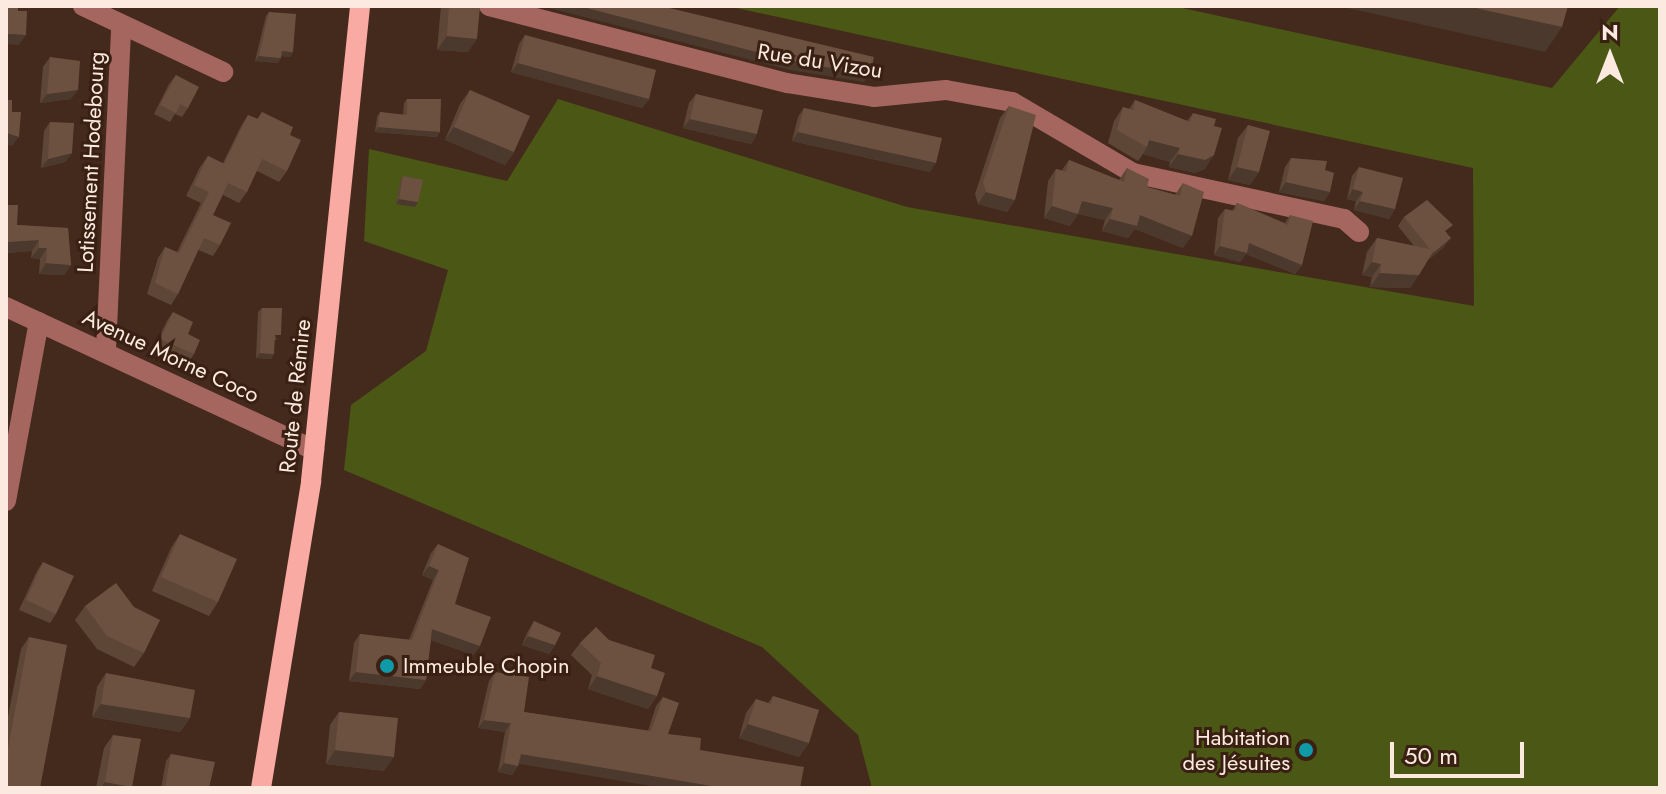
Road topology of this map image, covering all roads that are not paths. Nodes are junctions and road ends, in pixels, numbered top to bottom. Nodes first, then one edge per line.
1 (83, 6) edge
2 (360, 6) edge
3 (489, 6) edge
4 (121, 26) junction
5 (223, 72) dead end
6 (1359, 232) dead end
7 (6, 307) edge
8 (39, 322) junction
9 (106, 349) junction
10 (314, 450) junction
11 (6, 501) edge
12 (261, 788) edge

1 - 4 street
2 - 10 main road, Route de Rémire
3 - 6 street, Rue du Vizou
4 - 5 street
4 - 9 street, Lotissement Hodebourg
7 - 8 street, Avenue Morne Coco
8 - 9 street, Avenue Morne Coco
8 - 11 street
9 - 10 street, Avenue Morne Coco
10 - 12 main road, Route de Rémire

